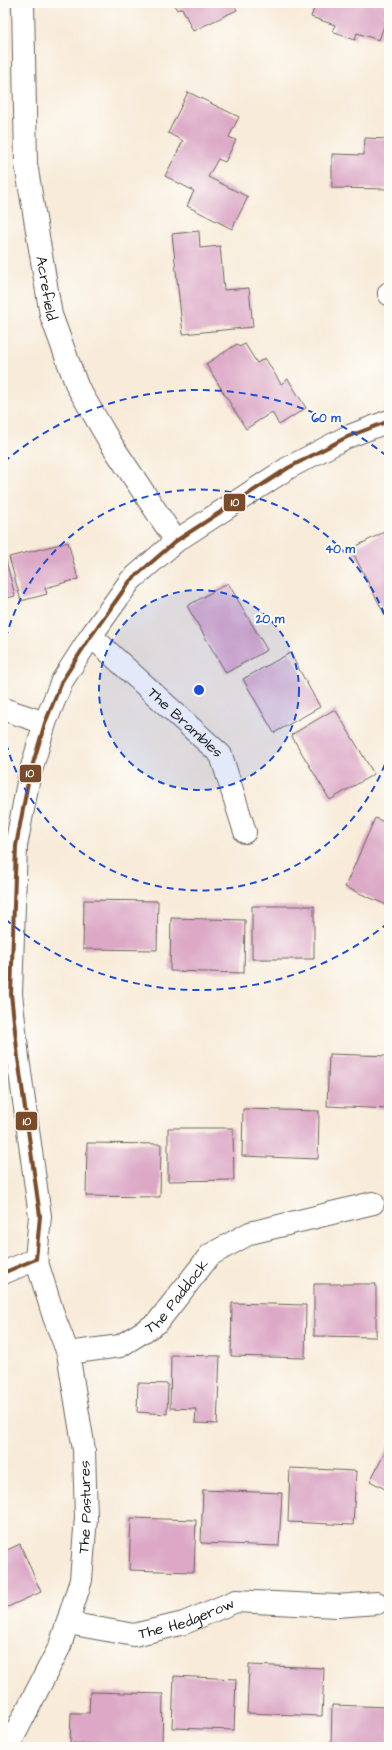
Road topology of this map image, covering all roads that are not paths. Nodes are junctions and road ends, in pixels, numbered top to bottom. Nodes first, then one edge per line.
1 (23, 3) edge
2 (389, 421) edge
3 (176, 541) junction
4 (91, 636) junction
5 (3, 709) edge
6 (45, 723) junction
7 (245, 832) dead end
8 (373, 1203) dead end
9 (36, 1259) junction
10 (3, 1273) edge
11 (68, 1353) junction
12 (377, 1603) dead end
13 (68, 1623) junction
14 (8, 1747) edge

1 - 3 street, Acrefield
2 - 3 street
3 - 4 street
4 - 6 street
4 - 7 street, The Brambles
5 - 6 street
6 - 9 street
8 - 11 street, The Paddock
9 - 10 street
9 - 11 street, The Pastures
11 - 13 street, The Pastures
12 - 13 street, The Hedgerow
13 - 14 street, The Pastures

